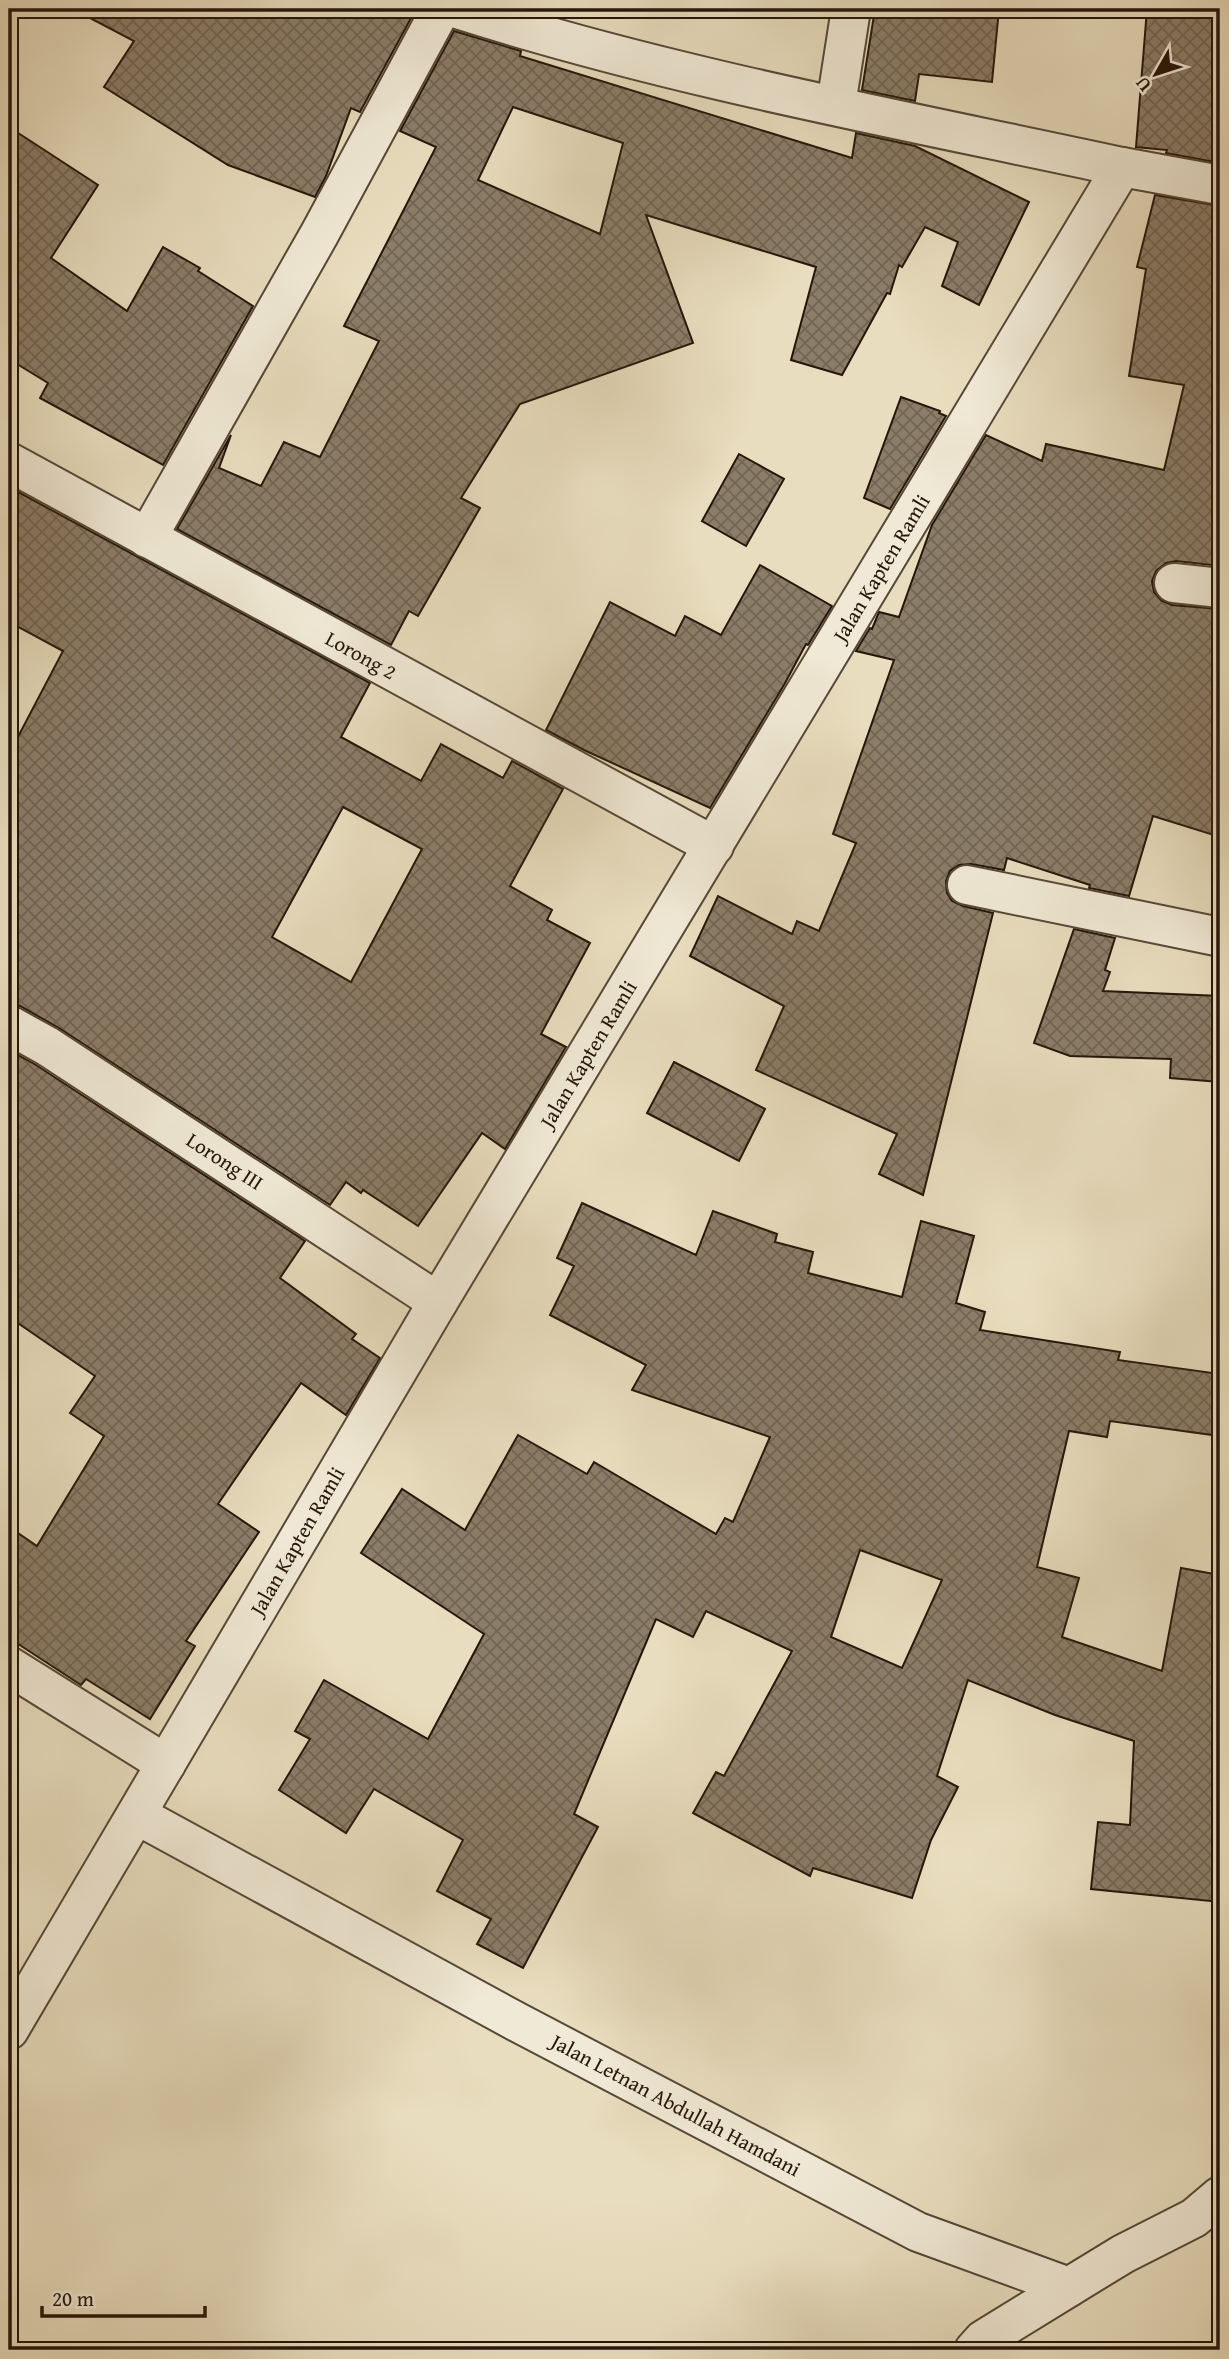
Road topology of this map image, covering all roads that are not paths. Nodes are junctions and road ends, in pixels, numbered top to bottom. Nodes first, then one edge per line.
1 (441, 9) edge
2 (457, 9) edge
3 (851, 9) edge
4 (836, 105) junction
5 (1122, 167) junction
6 (1220, 185) edge
7 (9, 462) edge
8 (147, 538) junction
9 (1174, 583) dead end
10 (1220, 588) edge
11 (714, 846) junction
12 (967, 885) dead end
13 (1220, 937) edge
14 (9, 1025) edge
15 (438, 1302) junction
16 (9, 1666) edge
17 (166, 1764) junction
18 (136, 1815) junction
19 (9, 2030) edge
20 (1220, 2196) edge
21 (1069, 2287) junction
22 (974, 2350) edge

1 - 8 street
2 - 4 street
3 - 4 street
4 - 5 street
5 - 6 street
5 - 11 street, Jalan Kapten Ramli
7 - 8 street, Lorong 2
8 - 11 street, Lorong 2
9 - 10 street
11 - 15 street, Jalan Kapten Ramli
12 - 13 street
14 - 15 street, Lorong III
15 - 17 street, Jalan Kapten Ramli
16 - 17 street
17 - 18 street, Jalan Kapten Ramli
18 - 19 street, Jalan Kapten Ramli
18 - 21 street, Jalan Letnan Abdullah Hamdani
20 - 21 street
21 - 22 street

